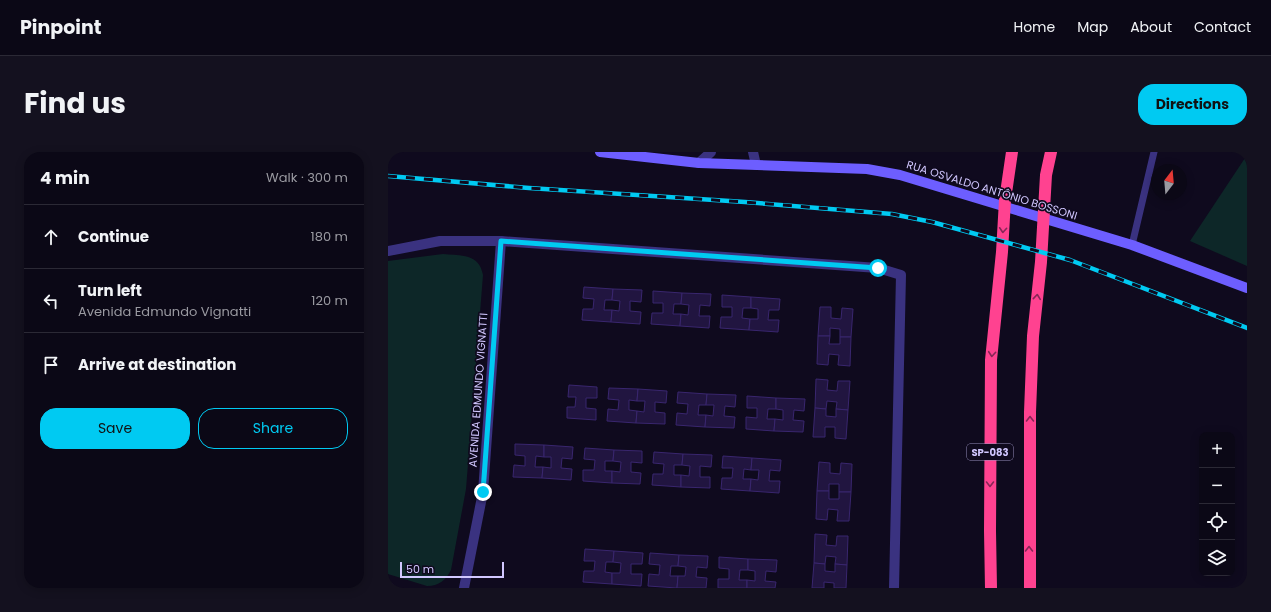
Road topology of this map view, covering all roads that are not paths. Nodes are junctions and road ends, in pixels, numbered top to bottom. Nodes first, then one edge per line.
1 (600, 152) edge
2 (711, 152) edge
3 (753, 152) edge
4 (1051, 152) edge
5 (1154, 152) edge
6 (1011, 158) edge
7 (699, 163) junction
8 (756, 165) junction
9 (501, 241) junction
10 (1132, 245) junction
11 (388, 251) edge
12 (1247, 288) edge
13 (464, 588) edge
14 (894, 588) edge
15 (991, 588) edge
16 (1030, 588) edge

1 - 7 street, RUA OSVALDO ANTÔNIO BOSSONI
2 - 7 street
3 - 8 street
16 -> 4 highway
5 - 10 lane
6 -> 15 highway, SP-083
7 - 8 street, RUA OSVALDO ANTÔNIO BOSSONI
8 - 10 street, RUA OSVALDO ANTÔNIO BOSSONI
9 - 11 street
9 - 13 street, AVENIDA EDMUNDO VIGNATTI
9 - 14 street
10 - 12 street, RUA OSVALDO ANTÔNIO BOSSONI

